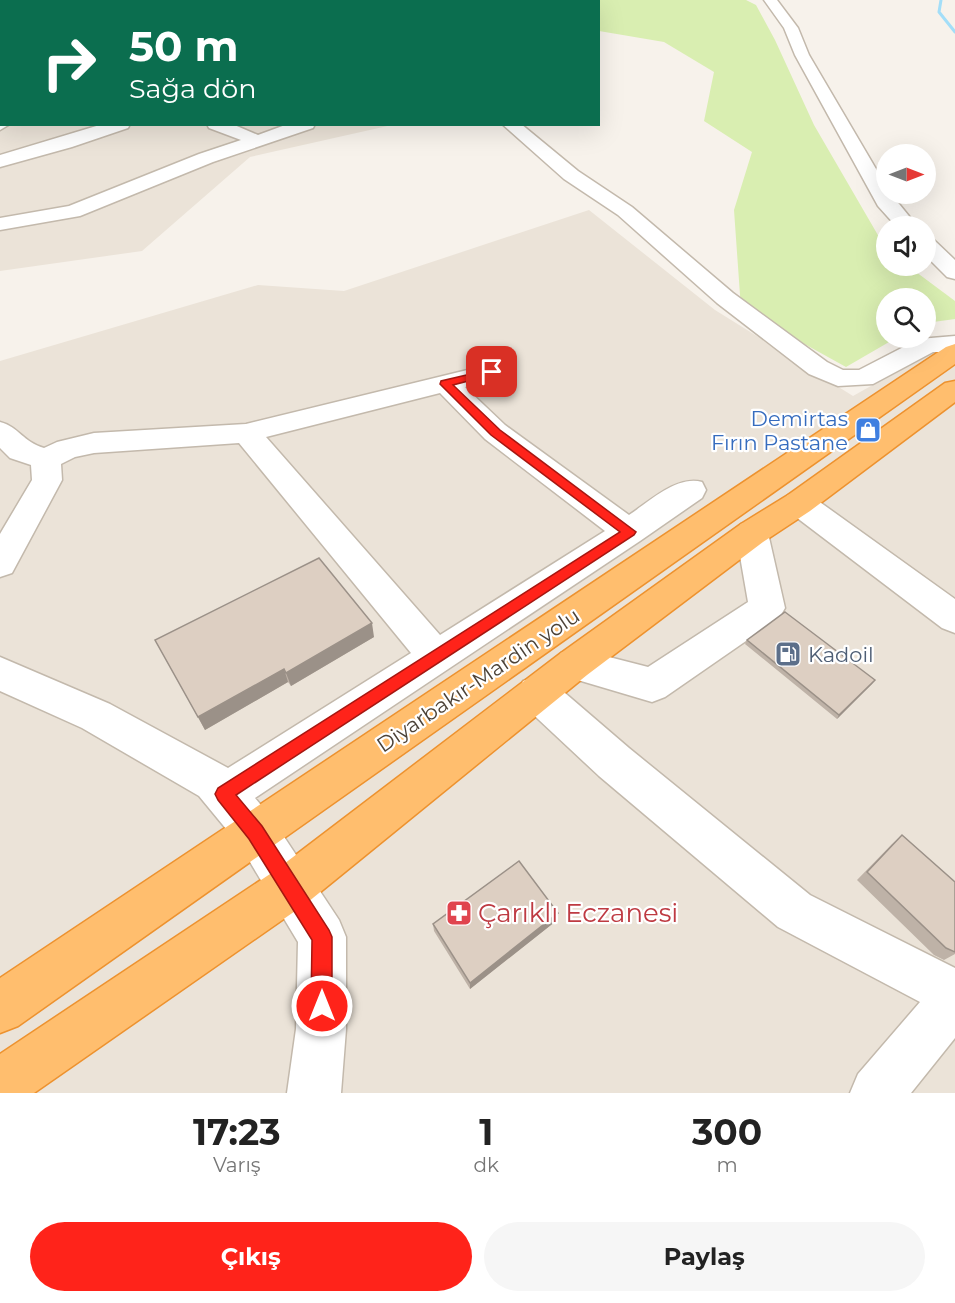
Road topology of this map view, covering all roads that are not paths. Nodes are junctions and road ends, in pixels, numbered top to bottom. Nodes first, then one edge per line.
1 (770, 0) edge
2 (116, 126) edge
3 (220, 126) edge
4 (301, 126) edge
5 (512, 126) edge
6 (258, 141) junction
7 (0, 160) edge
8 (898, 216) edge
9 (0, 224) edge
10 (936, 254) edge
11 (955, 272) edge
12 (955, 344) edge
13 (955, 352) edge
14 (492, 372) dead end
15 (445, 384) junction
16 (955, 389) edge
17 (246, 433) junction
18 (17, 449) edge
19 (691, 490) dead end
20 (799, 503) junction
21 (629, 532) junction
22 (752, 533) junction
23 (0, 564) edge
24 (955, 618) edge
25 (437, 657) junction
26 (574, 664) junction
27 (0, 674) edge
28 (537, 693) junction
29 (224, 794) junction
30 (256, 832) junction
31 (292, 886) junction
32 (955, 994) edge
33 (955, 999) edge
34 (0, 1008) edge
35 (0, 1085) edge
36 (314, 1093) edge
37 (877, 1093) edge

1 - 8 street
2 - 7 street
3 - 6 street
4 - 6 street
5 - 12 street
6 - 9 street
10 - 11 street
13 - 30 highway, Diyarbakır-Mardin yolu
14 - 15 street
15 - 17 street
15 - 21 street
16 - 20 highway
17 - 18 street
17 - 25 street
18 - 23 street
19 - 21 street
20 - 22 highway
20 - 24 street
21 - 25 street
22 - 26 highway
22 - 26 street
25 - 29 street
26 - 28 highway
27 - 29 street
28 - 31 highway
28 - 32 street
29 - 30 street
30 - 31 street
30 - 34 highway, Diyarbakır-Mardin yolu
31 - 35 highway
31 - 36 street
33 - 37 street

